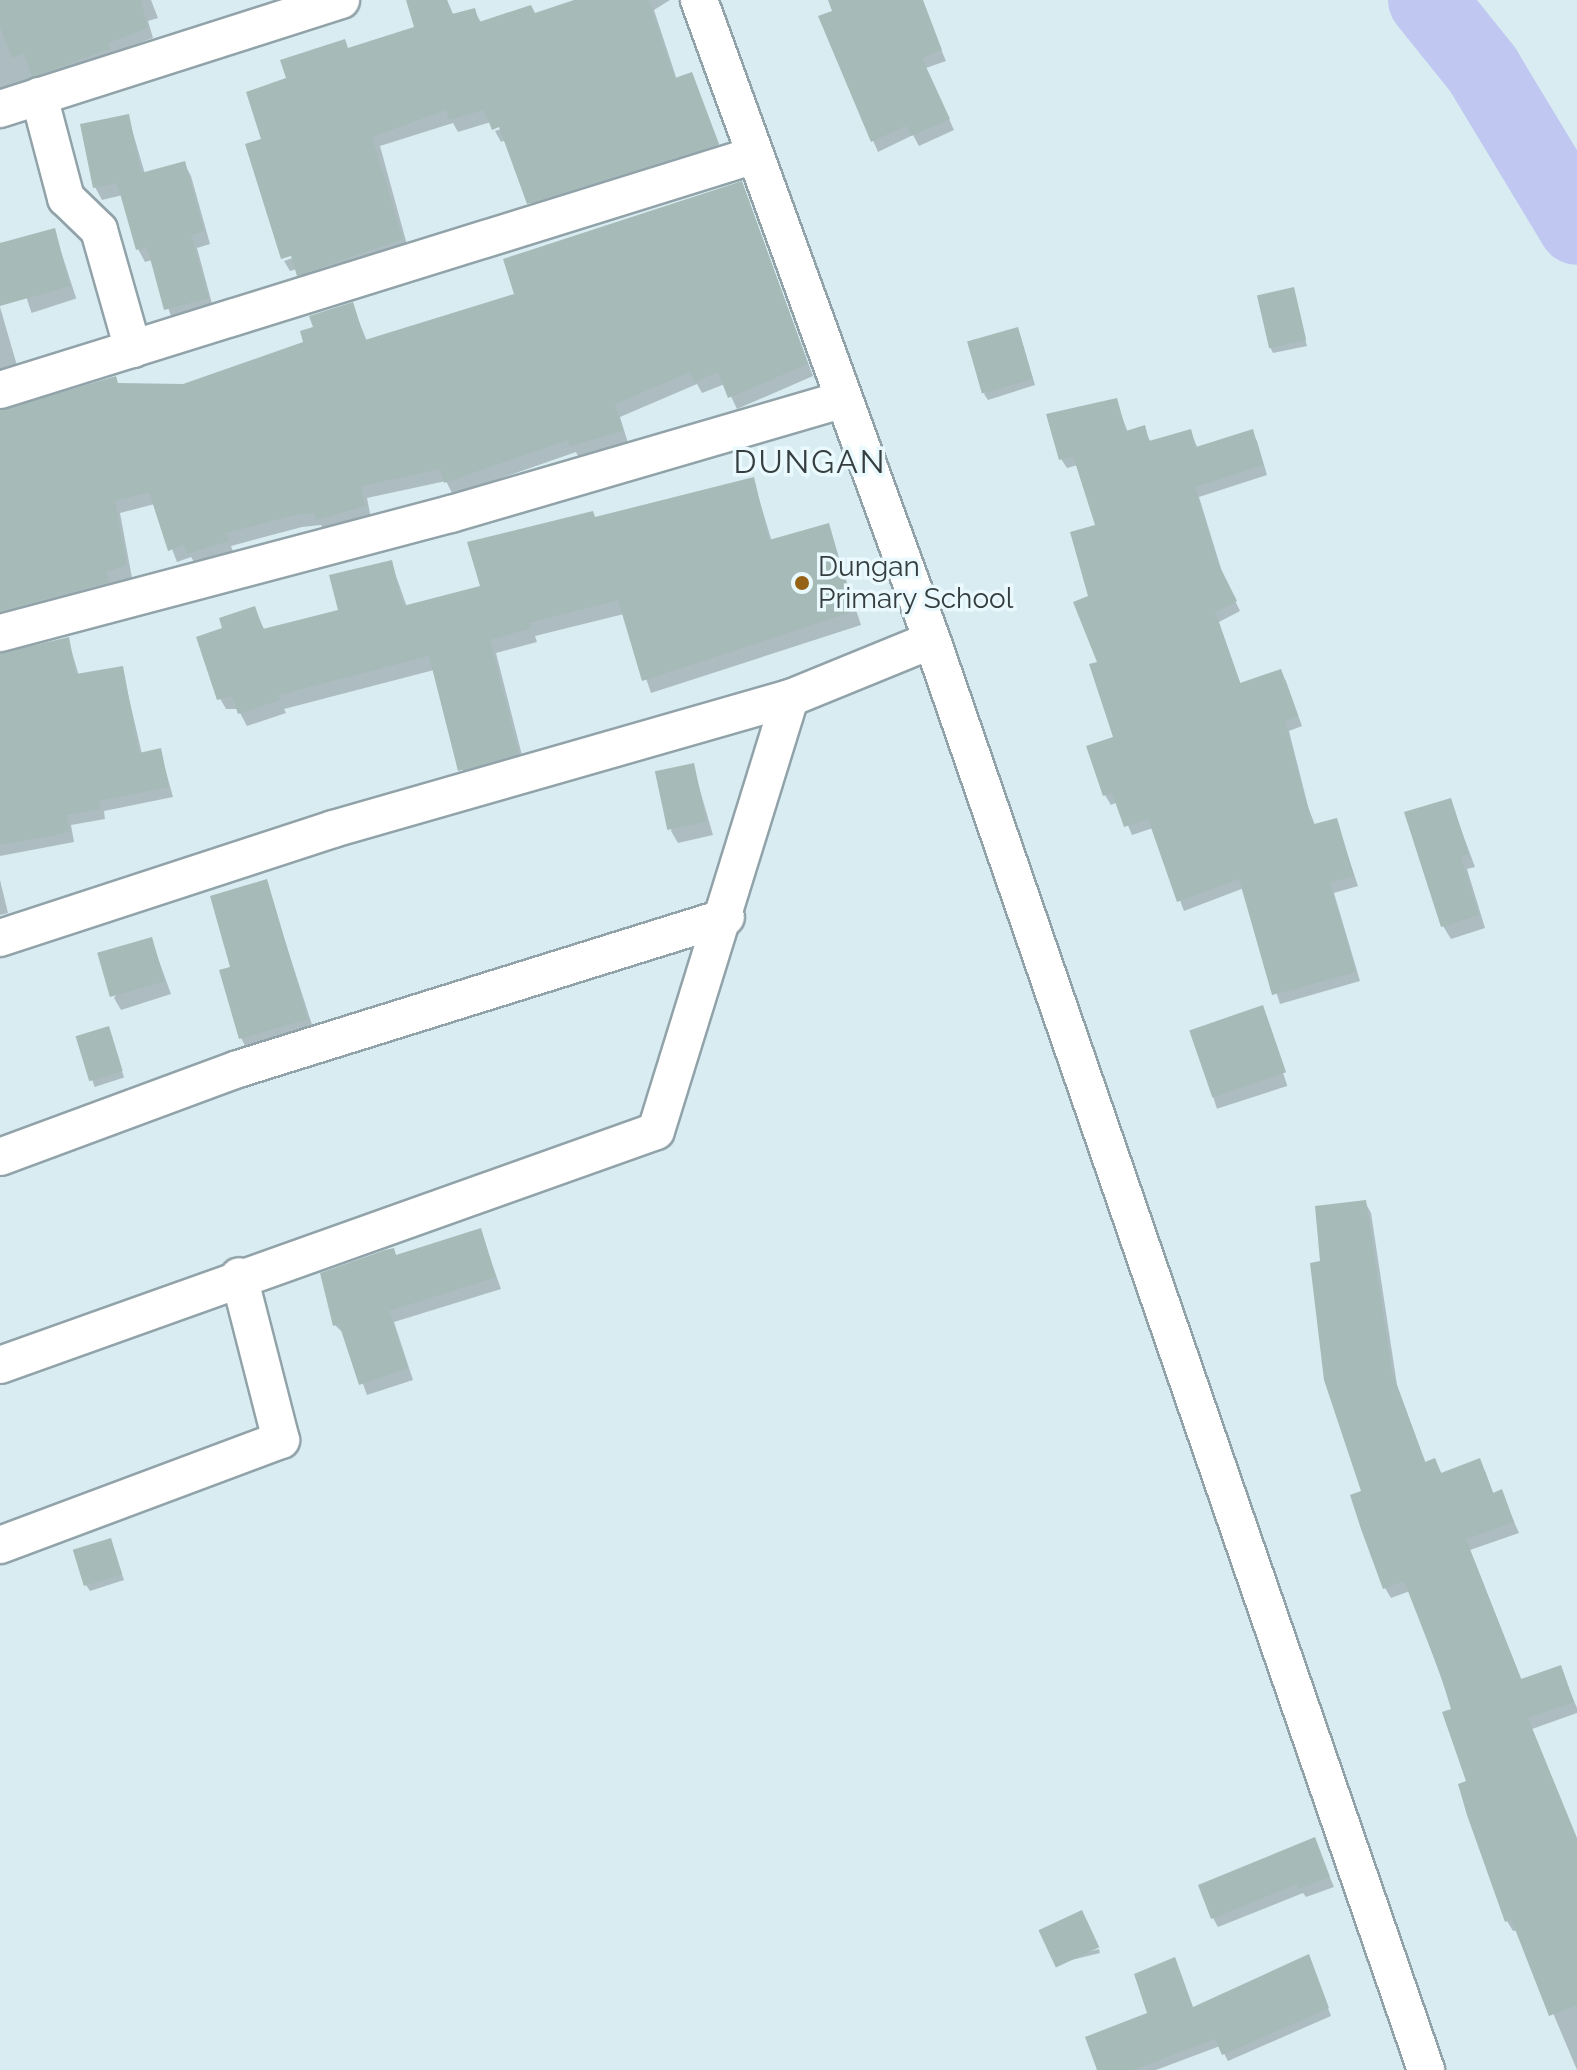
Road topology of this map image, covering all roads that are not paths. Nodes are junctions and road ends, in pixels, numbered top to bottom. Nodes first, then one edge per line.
1 (341, 0) edge
2 (699, 0) edge
3 (39, 96) junction
4 (0, 109) edge
5 (755, 155) junction
6 (133, 349) junction
7 (0, 390) edge
8 (844, 399) junction
9 (0, 633) edge
10 (932, 640) junction
11 (790, 698) junction
12 (726, 917) junction
13 (0, 938) edge
14 (0, 1157) edge
15 (239, 1276) junction
16 (0, 1365) edge
17 (0, 1545) edge
18 (1426, 2070) edge

1 - 3 street
2 - 5 street
3 - 4 street
3 - 6 street
5 - 6 street
5 - 8 street
6 - 7 street
8 - 9 street
8 - 10 street
10 - 11 street
10 - 18 street
11 - 12 street
11 - 13 street
12 - 14 street
12 - 15 street
15 - 16 street
15 - 17 street

